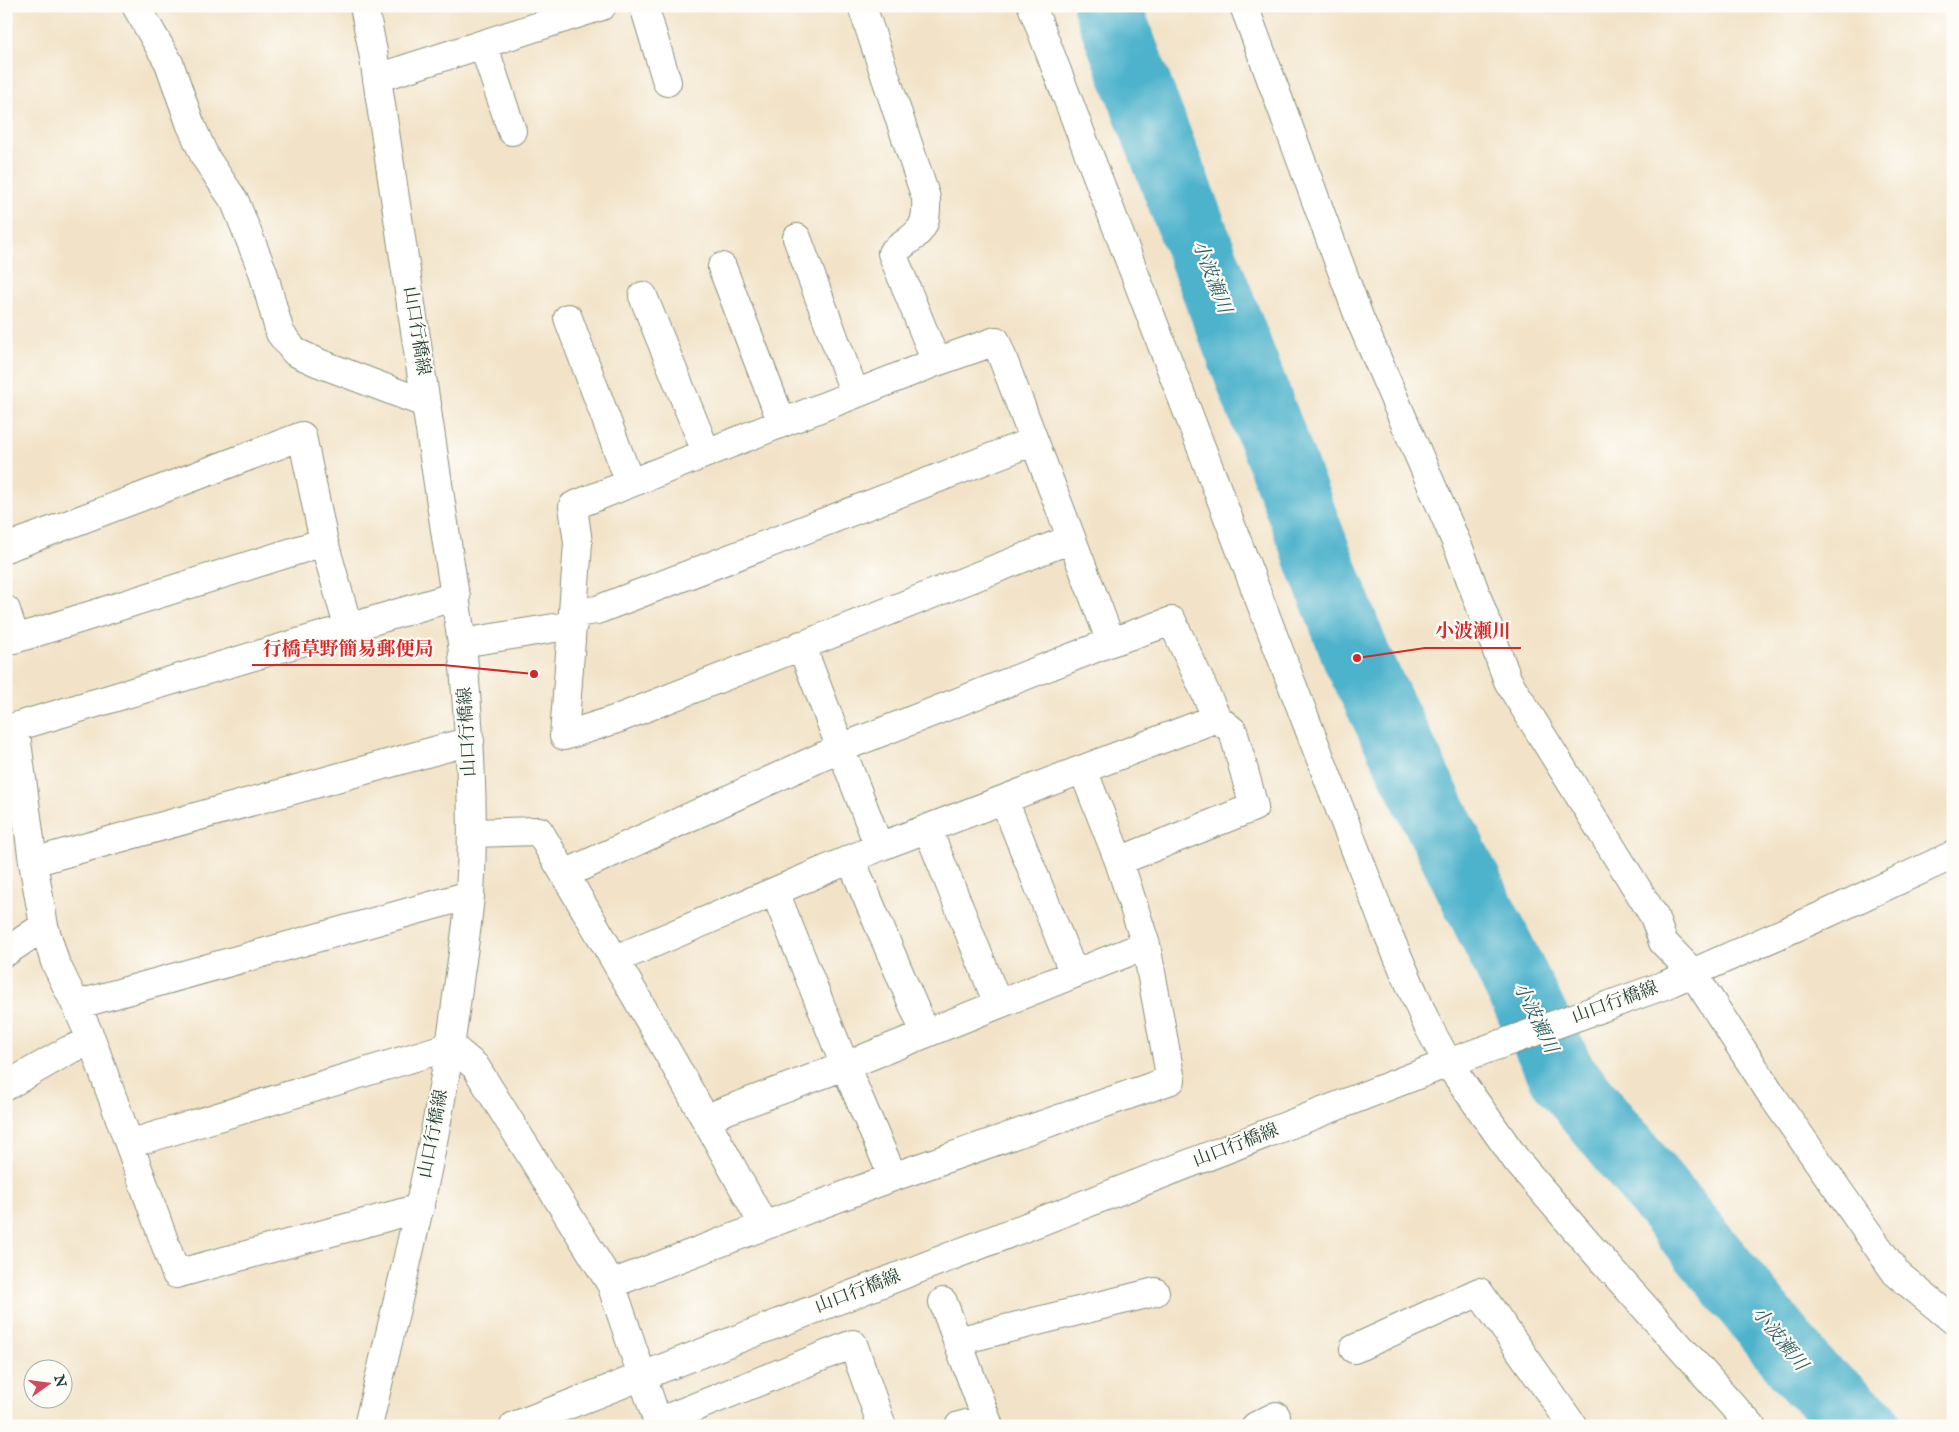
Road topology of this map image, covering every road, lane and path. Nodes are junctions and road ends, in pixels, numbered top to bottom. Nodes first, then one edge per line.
1 (136, 6) edge
2 (364, 6) edge
3 (602, 6) edge
4 (644, 6) edge
5 (862, 6) edge
6 (1032, 6) edge
7 (1244, 6) edge
8 (483, 44) junction
9 (377, 78) junction
10 (667, 82) dead end
11 (512, 131) dead end
12 (797, 238) dead end
13 (722, 267) dead end
14 (643, 296) dead end
15 (568, 318) dead end
16 (936, 362) junction
17 (855, 394) junction
18 (427, 404) junction
19 (782, 423) junction
20 (1034, 441) junction
21 (706, 452) junction
22 (630, 482) junction
23 (1071, 539) junction
24 (324, 542) junction
25 (6, 548) edge
26 (456, 596) junction
27 (6, 610) edge
28 (573, 619) junction
29 (348, 626) junction
30 (1110, 642) junction
31 (462, 643) junction
32 (801, 645) junction
33 (1217, 718) junction
34 (10, 727) edge
35 (470, 741) junction
36 (841, 748) junction
37 (1083, 770) junction
38 (1004, 800) junction
39 (928, 830) junction
40 (472, 833) junction
41 (879, 847) junction
42 (1953, 855) edge
43 (852, 860) junction
44 (1119, 861) junction
45 (33, 862) junction
46 (565, 874) junction
47 (776, 892) junction
48 (470, 895) junction
49 (44, 926) junction
50 (1146, 945) junction
51 (6, 952) edge
52 (616, 959) junction
53 (1692, 972) junction
54 (1074, 974) junction
55 (998, 1004) junction
56 (76, 1005) junction
57 (925, 1033) junction
58 (92, 1041) junction
59 (451, 1046) junction
60 (1448, 1063) junction
61 (845, 1066) junction
62 (6, 1086) edge
63 (706, 1118) junction
64 (129, 1144) junction
65 (893, 1177) junction
66 (420, 1208) junction
67 (764, 1226) junction
68 (611, 1284) junction
69 (1155, 1292) dead end
70 (943, 1302) dead end
71 (1953, 1320) edge
72 (957, 1341) junction
73 (1354, 1349) dead end
74 (642, 1376) junction
75 (987, 1422) edge
76 (659, 1424) edge
77 (368, 1426) edge
78 (514, 1426) edge
79 (882, 1426) edge
80 (959, 1426) edge
81 (1573, 1426) edge
82 (1751, 1426) edge

1 - 18 street
2 - 9 street, 山口行橋線
3 - 8 street
4 - 10 street
5 - 16 street
6 - 60 street
7 - 53 street
8 - 9 street
8 - 11 street
9 - 18 street, 山口行橋線
12 - 17 street
13 - 19 street
14 - 21 street
15 - 22 street
16 - 17 street
16 - 20 street
17 - 19 street
18 - 26 street, 山口行橋線
19 - 21 street
20 - 23 street
20 - 28 street
21 - 22 street
22 - 28 street
23 - 30 street
23 - 32 street
24 - 25 street
24 - 27 street
24 - 29 street
26 - 29 street
26 - 31 street, 山口行橋線
28 - 31 street
28 - 32 street
29 - 34 street
30 - 33 street
30 - 36 street
31 - 35 street, 山口行橋線
32 - 36 street
33 - 37 street
33 - 44 street
34 - 45 street
35 - 40 street, 山口行橋線
35 - 45 street
36 - 41 street
36 - 46 street
37 - 38 street
37 - 44 street
38 - 39 street
38 - 54 street
39 - 41 street
39 - 55 street
40 - 46 street
40 - 48 street, 山口行橋線
41 - 43 street
42 - 53 street, 山口行橋線
43 - 47 street
43 - 57 street
44 - 50 street
45 - 49 street
46 - 52 street
47 - 52 street
47 - 61 street
48 - 56 street
48 - 59 street, 山口行橋線
49 - 51 street
49 - 56 street
50 - 54 street
50 - 65 street
52 - 63 street
53 - 60 street, 山口行橋線
53 - 71 street
54 - 55 street
55 - 57 street
56 - 58 street
57 - 61 street
58 - 62 street
58 - 64 street
59 - 64 street
59 - 66 street, 山口行橋線
59 - 68 street
60 - 74 street, 山口行橋線
60 - 82 street
61 - 63 street
61 - 65 street
63 - 67 street
64 - 66 street
65 - 67 street
66 - 77 street, 山口行橋線
67 - 68 street
68 - 74 street
69 - 72 street
70 - 72 street
72 - 75 street
73 - 81 street
74 - 76 street
74 - 78 street, 山口行橋線
75 - 80 street
76 - 79 street

